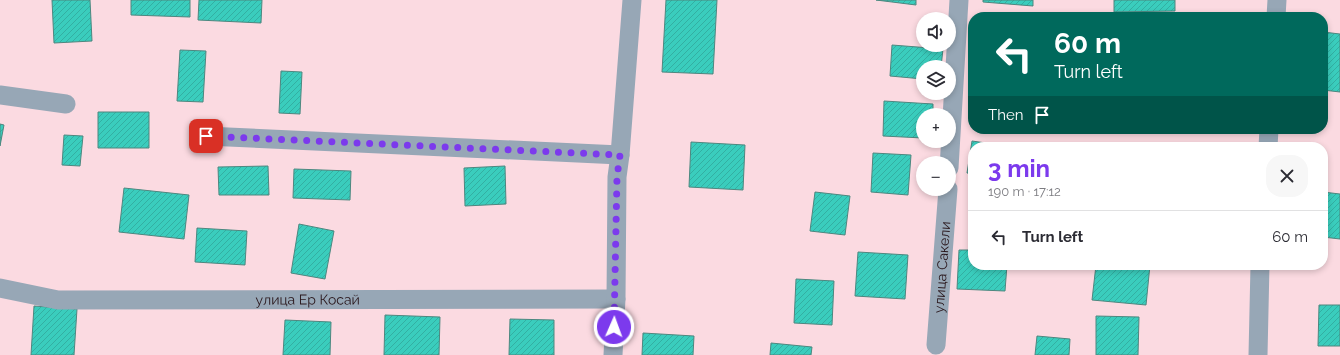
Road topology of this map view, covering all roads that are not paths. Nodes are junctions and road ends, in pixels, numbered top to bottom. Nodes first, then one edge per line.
1 (632, 0) edge
2 (960, 0) edge
3 (1277, 0) edge
4 (1276, 12) edge
5 (0, 95) edge
6 (66, 104) dead end
7 (206, 136) dead end
8 (620, 155) junction
9 (950, 156) edge
10 (947, 196) edge
11 (1260, 270) edge
12 (0, 288) edge
13 (616, 299) junction
14 (936, 345) dead end
15 (613, 355) edge
16 (1258, 355) edge

1 - 8 street
2 - 9 street
3 - 4 street
5 - 6 street
7 - 8 street
8 - 13 street
10 - 14 street, улица Сакели
11 - 16 street
12 - 13 street, улица Ер Косай
13 - 15 street

